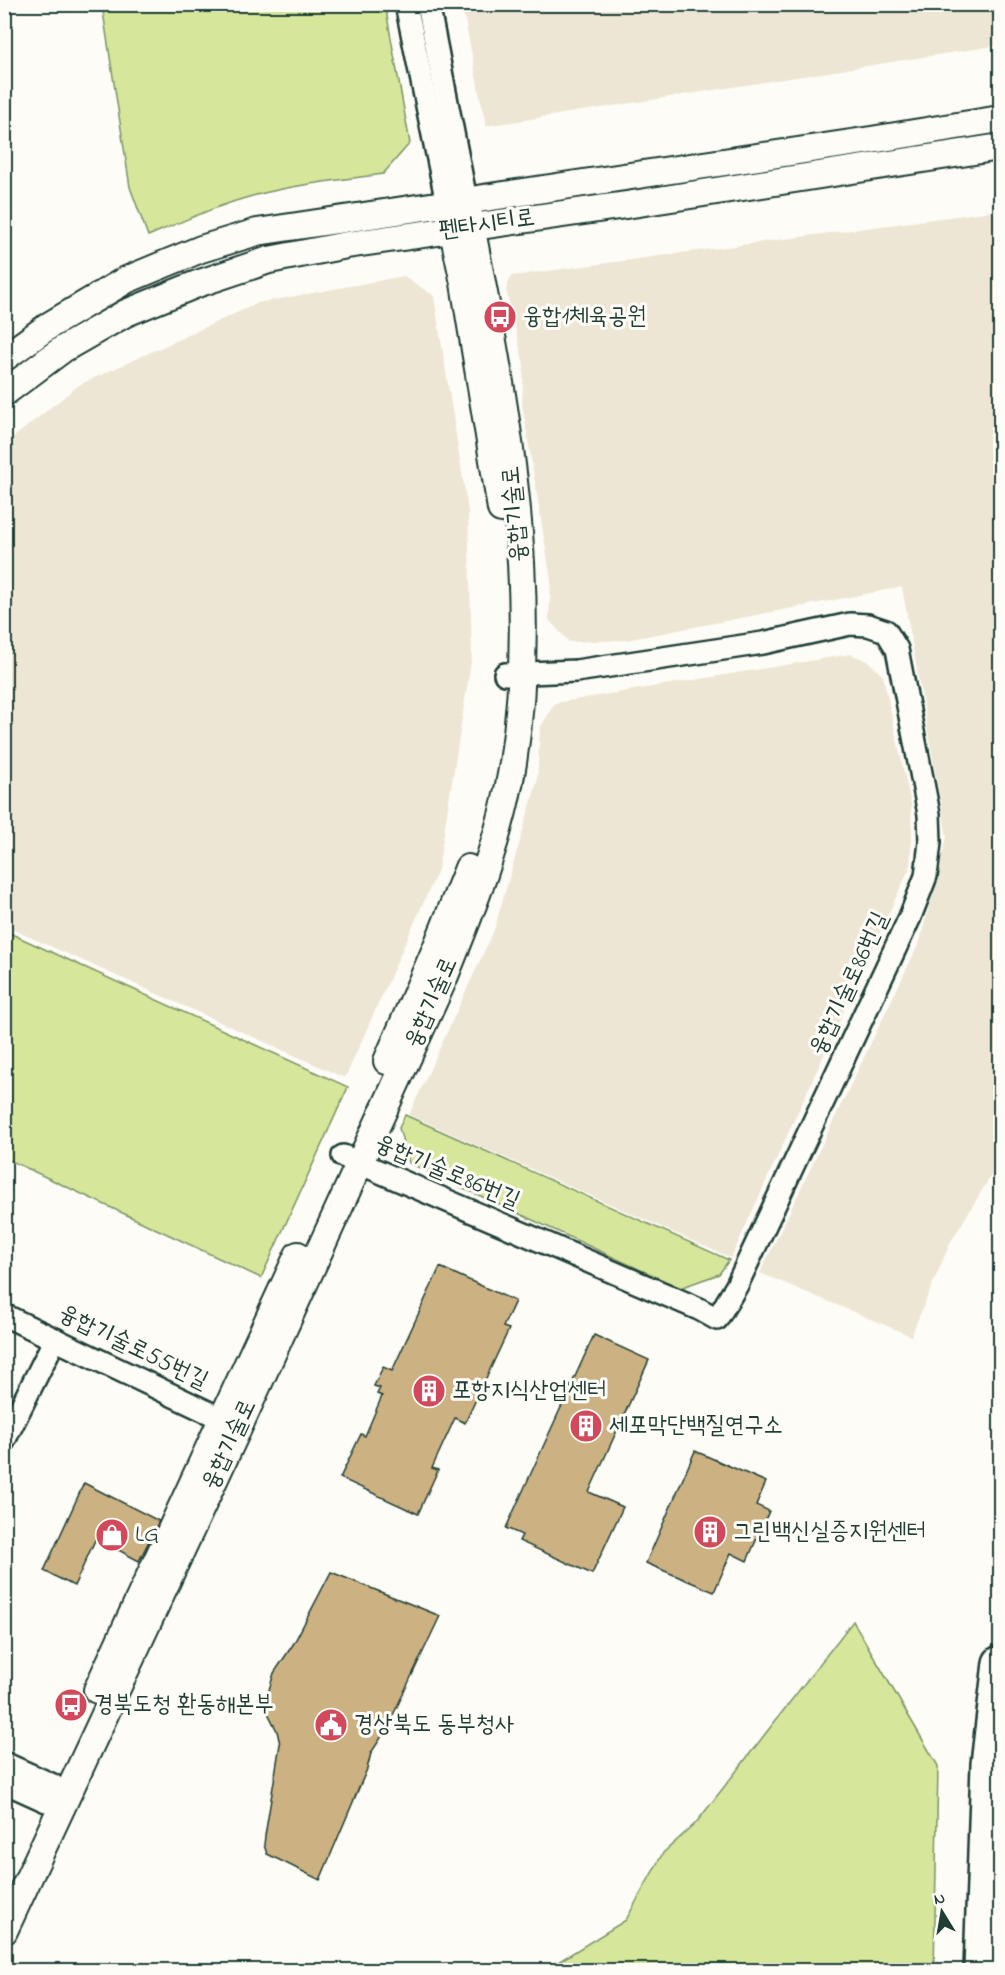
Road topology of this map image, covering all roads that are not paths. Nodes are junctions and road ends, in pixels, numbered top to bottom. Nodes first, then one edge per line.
1 (406, 4) edge
2 (428, 4) edge
3 (1000, 118) edge
4 (1000, 147) edge
5 (457, 202) junction
6 (462, 229) junction
7 (4, 358) edge
8 (4, 393) edge
9 (514, 674) junction
10 (351, 1159) junction
11 (4, 1315) edge
12 (55, 1339) junction
13 (230, 1423) junction
14 (4, 1441) edge
15 (1000, 1663) edge
16 (4, 1763) edge
17 (4, 1782) edge
18 (55, 1796) junction
19 (4, 1892) edge
20 (4, 1931) edge
21 (981, 1971) edge

1 - 5 street, 융합기술로
2 - 5 street, 융합기술로
3 - 5 street, 펜타시티로
4 - 6 street, 펜타시티로
5 - 6 street, 융합기술로
5 - 7 street, 펜타시티로
6 - 8 street, 펜타시티로
6 - 9 street, 융합기술로
9 - 10 street, 융합기술로
9 - 10 street, 융합기술로86번길
10 - 13 street, 융합기술로
11 - 12 street, 융합기술로55번길
12 - 13 street, 융합기술로55번길
12 - 14 street
13 - 18 street, 융합기술로
15 - 21 main road
16 - 18 street
17 - 18 street
18 - 19 street, 융합기술로
18 - 20 street, 융합기술로

